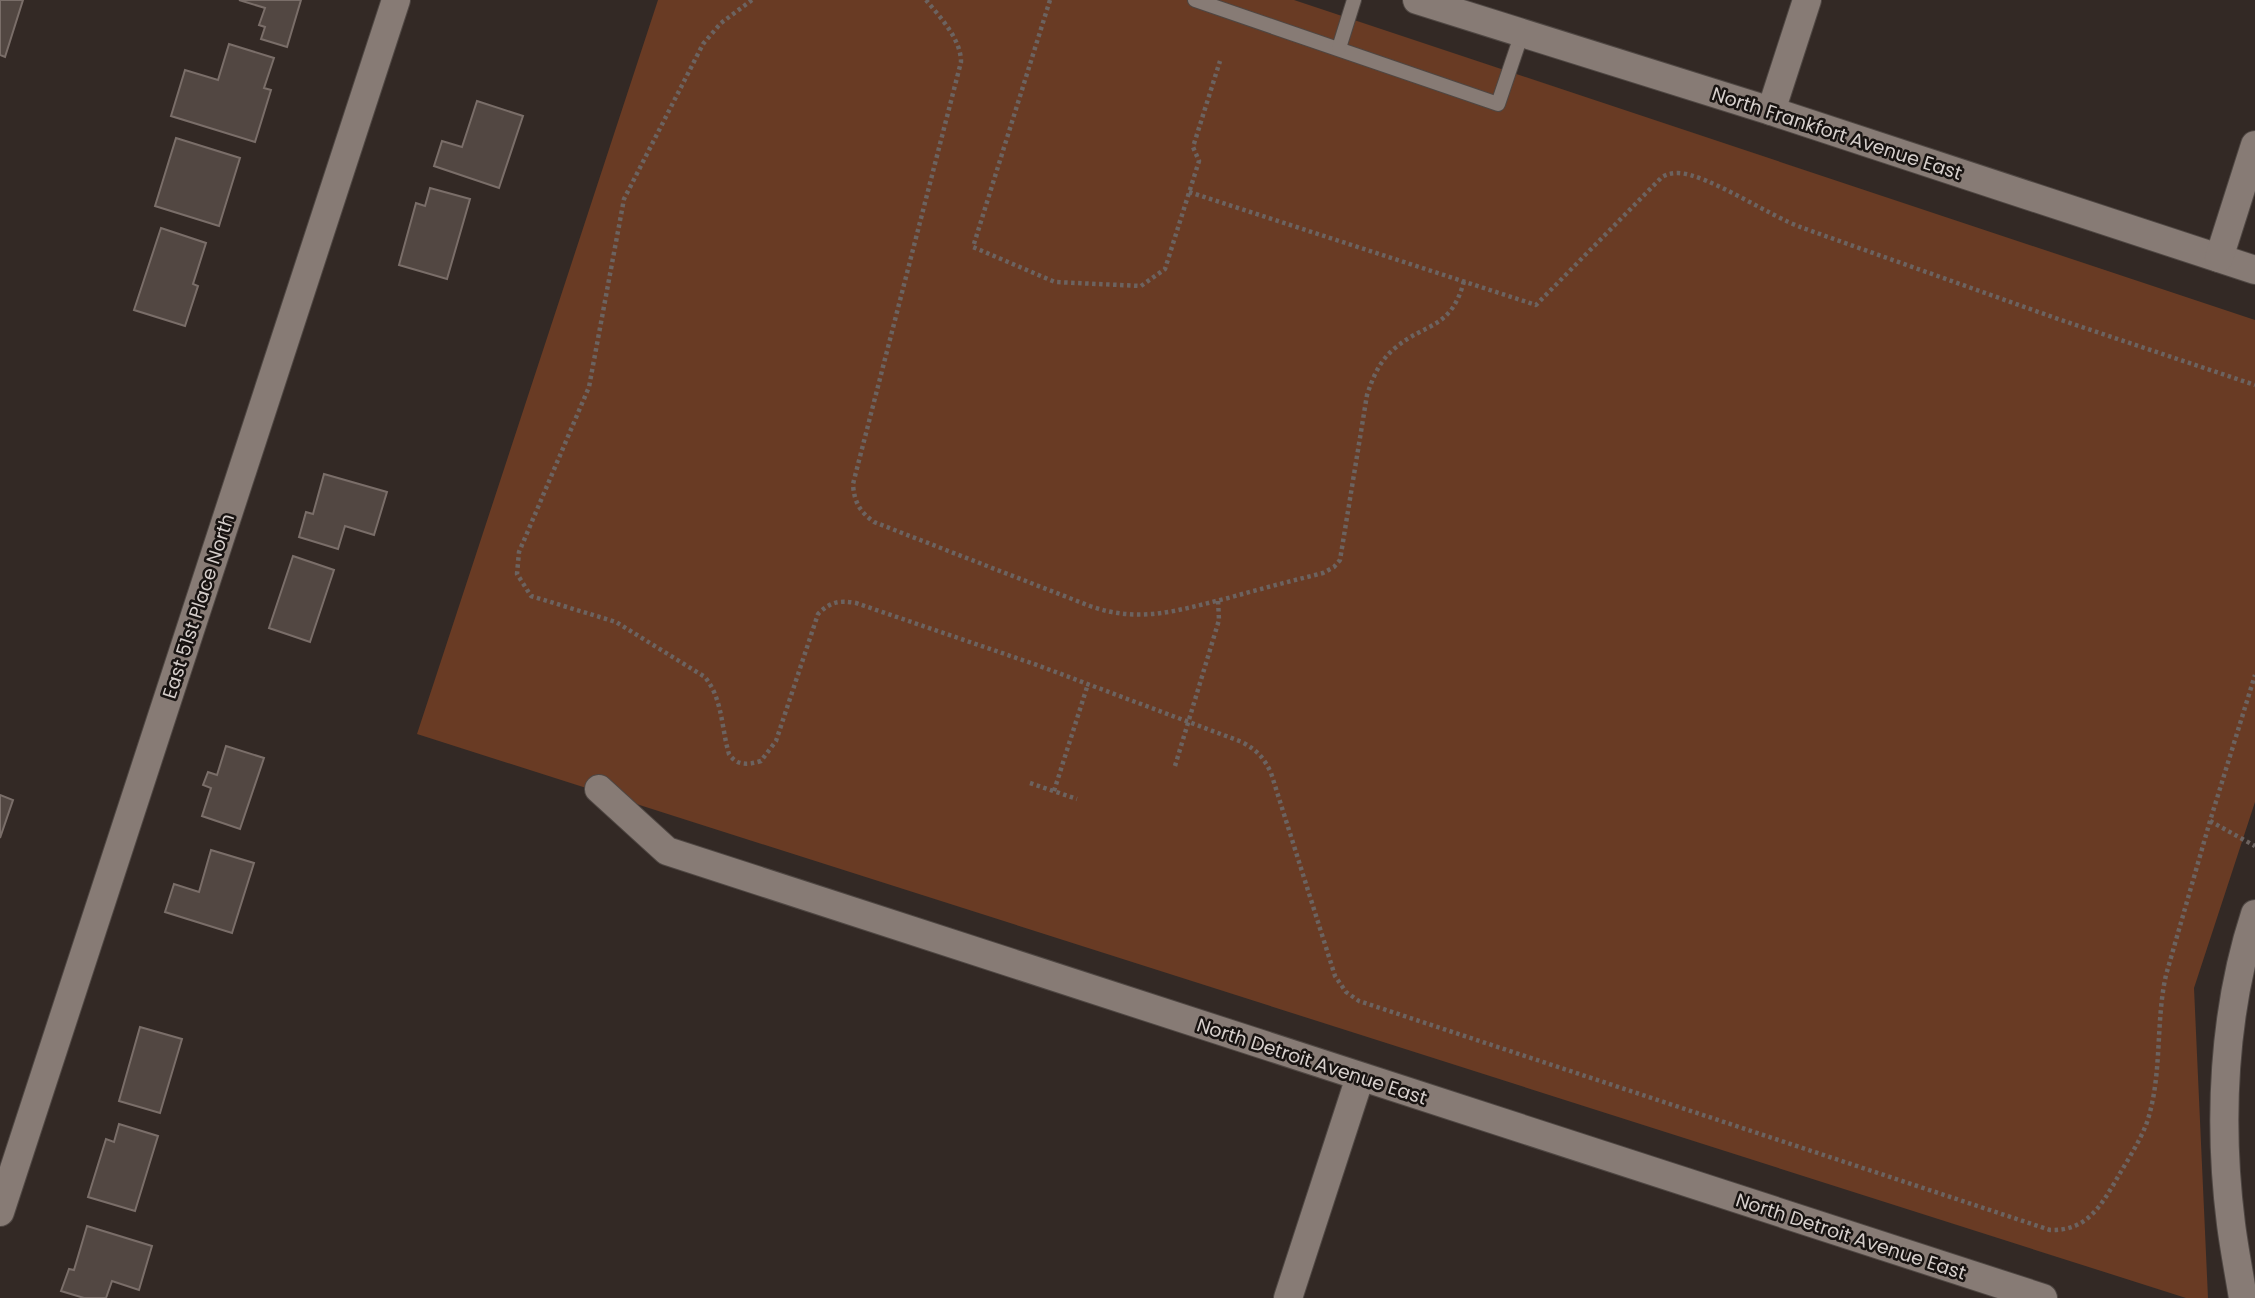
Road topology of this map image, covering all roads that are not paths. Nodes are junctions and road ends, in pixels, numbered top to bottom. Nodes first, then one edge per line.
1 (396, 0) edge
2 (1195, 0) edge
3 (1354, 0) edge
4 (1417, 0) edge
5 (1807, 0) edge
6 (1521, 33) junction
7 (1339, 48) junction
8 (1771, 111) junction
9 (2255, 145) edge
10 (2219, 258) junction
11 (2255, 270) edge
12 (599, 789) dead end
13 (2255, 914) edge
14 (1360, 1077) junction
15 (0, 1212) edge
16 (1288, 1298) edge
17 (2043, 1298) edge
18 (2243, 1298) edge

1 - 15 street, East 51st Place North
2 - 7 lane
3 - 7 lane
4 - 6 street, North Frankfort Avenue East
5 - 8 street
6 - 7 lane
6 - 8 street, North Frankfort Avenue East
8 - 10 street, North Frankfort Avenue East
9 - 10 street
10 - 11 street, North Frankfort Avenue East
12 - 14 street, North Detroit Avenue East
13 - 18 street
14 - 16 street
14 - 17 street, North Detroit Avenue East

